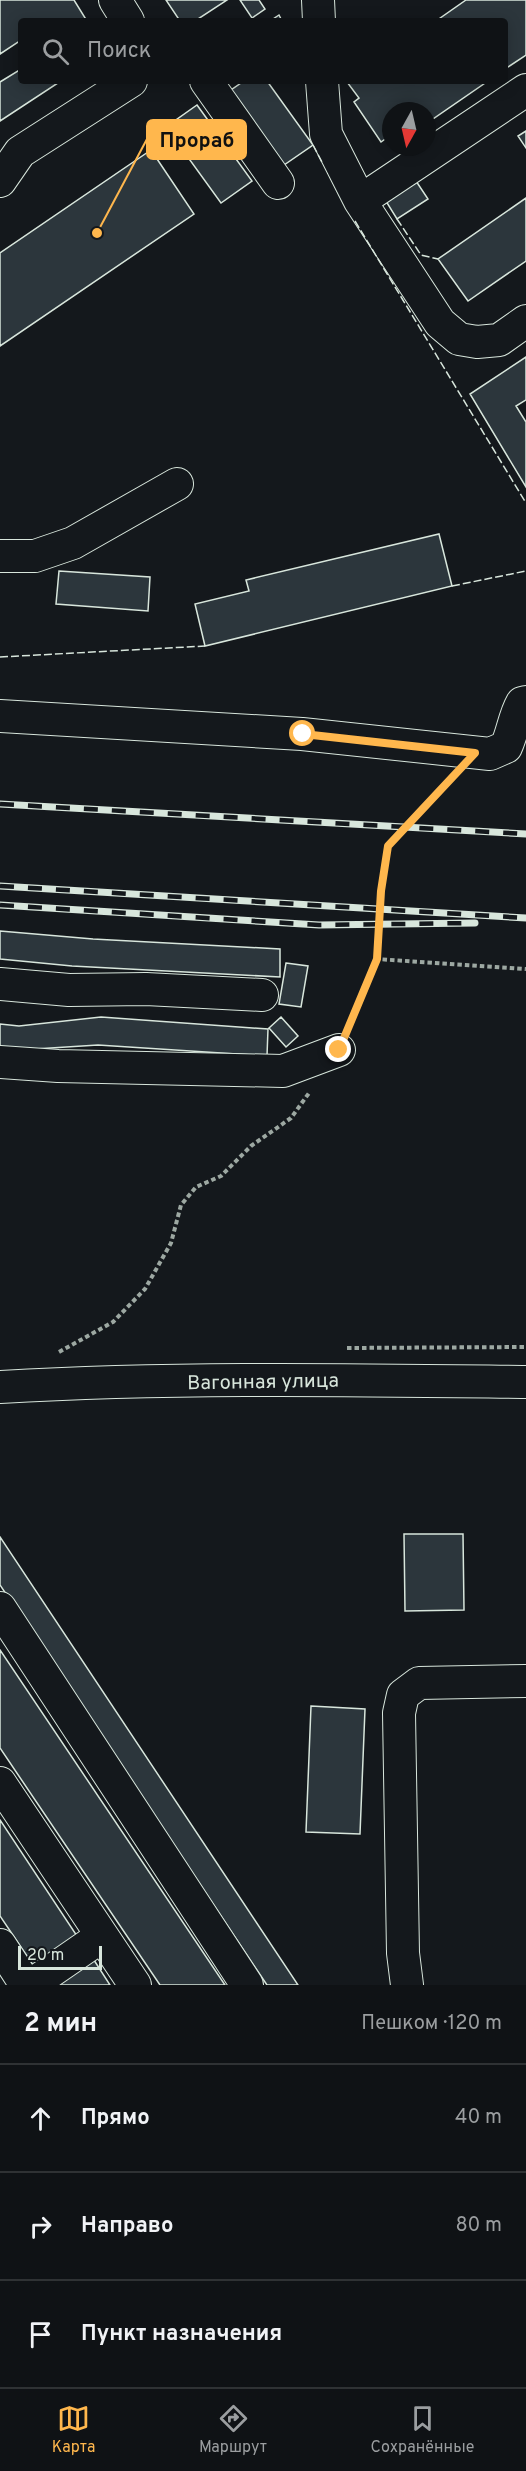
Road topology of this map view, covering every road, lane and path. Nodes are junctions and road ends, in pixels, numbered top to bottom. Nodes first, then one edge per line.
1 (115, 0) edge
2 (318, 0) edge
3 (126, 18) edge
4 (319, 18) edge
5 (126, 84) edge
6 (208, 84) edge
7 (322, 84) edge
8 (526, 90) edge
9 (0, 181) edge
10 (278, 183) dead end
11 (360, 201) junction
12 (526, 321) edge
13 (177, 484) dead end
14 (0, 556) edge
15 (526, 702) edge
16 (0, 716) edge
17 (475, 753) junction
18 (377, 959) junction
19 (526, 969) edge
20 (0, 984) edge
21 (262, 995) dead end
22 (339, 1050) joint
23 (0, 1062) edge
24 (312, 1089) dead end
25 (59, 1352) dead end
26 (526, 1382) edge
27 (0, 1387) edge
28 (0, 1608) edge
29 (526, 1681) edge
30 (0, 1783) edge
31 (102, 1936) junction
32 (0, 1945) edge
33 (28, 1985) edge
34 (135, 1985) edge
35 (247, 1985) edge
36 (407, 1985) edge

1 - 3 street
2 - 4 street
5 - 9 street
6 - 10 street
7 - 11 street
8 - 11 street
11 - 12 street
13 - 14 street
15 - 17 street
16 - 17 street
17 - 18 path
18 - 19 path
18 - 22 path
20 - 21 street
22 - 23 street
24 - 25 path
26 - 27 street, Вагонная улица
28 - 35 street
29 - 36 street
30 - 31 street
31 - 33 street
31 - 34 street
32 - 33 street

